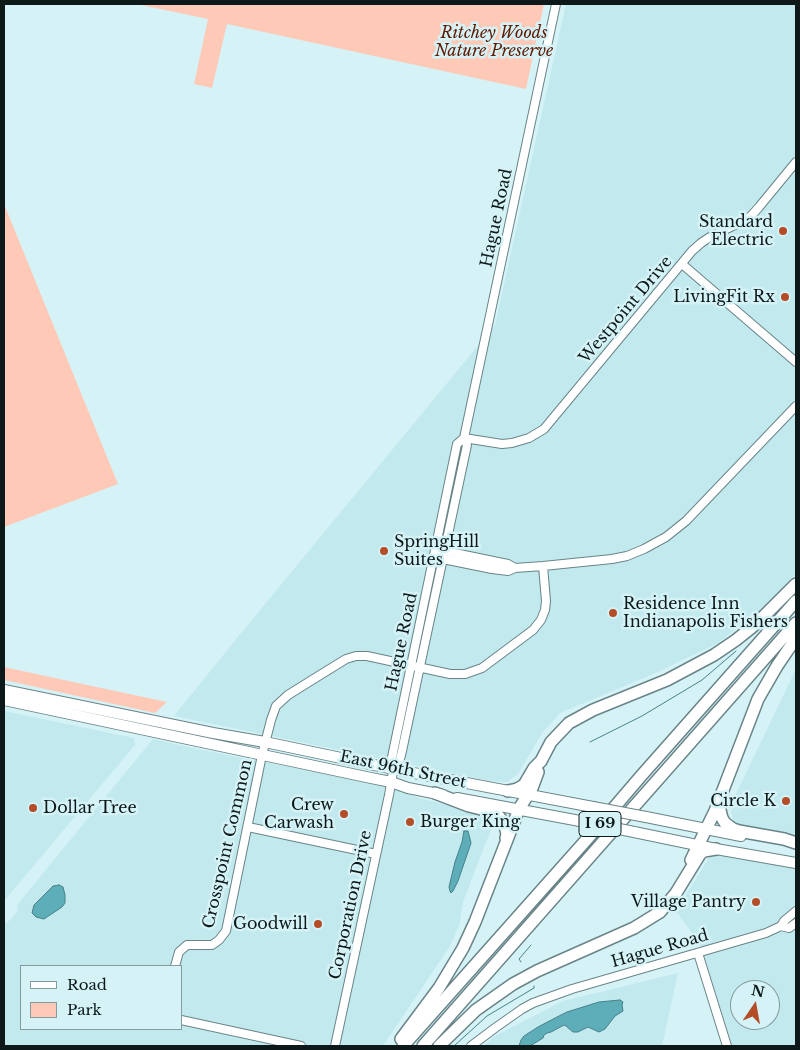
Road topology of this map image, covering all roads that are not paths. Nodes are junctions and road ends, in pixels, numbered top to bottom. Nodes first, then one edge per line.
1 (556, 4) edge
2 (796, 162) edge
3 (682, 264) junction
4 (796, 362) edge
5 (796, 406) edge
6 (464, 438) junction
7 (436, 549) junction
8 (443, 555) junction
9 (434, 557) junction
10 (543, 566) junction
11 (796, 584) edge
12 (796, 601) edge
13 (796, 623) edge
14 (796, 638) edge
15 (415, 666) junction
16 (4, 690) edge
17 (4, 700) edge
18 (22, 704) junction
19 (83, 707) junction
20 (213, 734) junction
21 (177, 737) junction
22 (265, 742) junction
23 (262, 755) junction
24 (541, 761) junction
25 (394, 767) junction
26 (391, 782) junction
27 (508, 791) junction
28 (435, 793) junction
29 (528, 794) junction
30 (719, 800) junction
31 (519, 809) junction
32 (248, 827) junction
33 (706, 829) junction
34 (505, 844) junction
35 (698, 844) junction
36 (796, 844) edge
37 (716, 849) junction
38 (376, 854) junction
39 (796, 863) edge
40 (689, 872) junction
41 (796, 911) edge
42 (796, 923) edge
43 (781, 926) junction
44 (698, 953) junction
45 (175, 965) edge
46 (182, 1020) edge
47 (301, 1046) edge
48 (335, 1046) edge
49 (396, 1046) edge
50 (403, 1046) edge
51 (422, 1046) edge
52 (439, 1046) edge
53 (472, 1046) edge
54 (727, 1046) edge

1 - 6 street, Hague Road
2 - 3 street, Westpoint Drive
3 - 4 street
3 - 6 street, Westpoint Drive
5 - 10 street
6 - 7 street, Hague Road
6 - 8 street, Hague Road
7 - 8 street
7 - 9 street, Hague Road
8 - 9 street
8 - 10 street
8 - 15 street, Hague Road
9 - 15 street, Hague Road
10 - 15 street, Crosspoint Common
11 - 24 highway
12 - 50 highway, I 69
13 - 51 highway, I 69
14 - 30 highway
15 - 22 street, Crosspoint Common
15 - 25 street, Hague Road
16 - 19 main road, East 96th Street
17 - 18 main road, East 96th Street
18 - 19 main road
18 - 21 main road, East 96th Street
19 - 20 main road, East 96th Street
20 - 21 main road
20 - 22 main road, East 96th Street
21 - 23 main road, East 96th Street
22 - 23 street, Crosspoint Common
22 - 25 main road, East 96th Street
23 - 26 main road, East 96th Street
23 - 32 street, Crosspoint Common
24 - 27 highway
24 - 29 highway
25 - 26 street, Corporation Drive
25 - 27 main road, East 96th Street
26 - 28 main road, East 96th Street
26 - 38 street, Corporation Drive
27 - 29 main road, East 96th Street
28 - 31 main road, East 96th Street
28 - 34 highway
29 - 31 highway
29 - 33 main road, East 96th Street, bridge
30 - 33 highway
30 - 36 highway
31 - 34 highway
31 - 35 main road, East 96th Street, bridge
32 - 38 street
32 - 45 street, Crosspoint Common
33 - 35 highway
33 - 36 main road, East 96th Street
34 - 49 highway
35 - 37 main road, East 96th Street
35 - 40 highway
37 - 39 main road, East 96th Street
37 - 40 highway
38 - 48 street, Corporation Drive
40 - 52 highway
41 - 43 street, Hague Road
42 - 43 street, Hague Road
43 - 44 street, Hague Road
44 - 53 street, Hague Road
44 - 54 street
46 - 47 street

